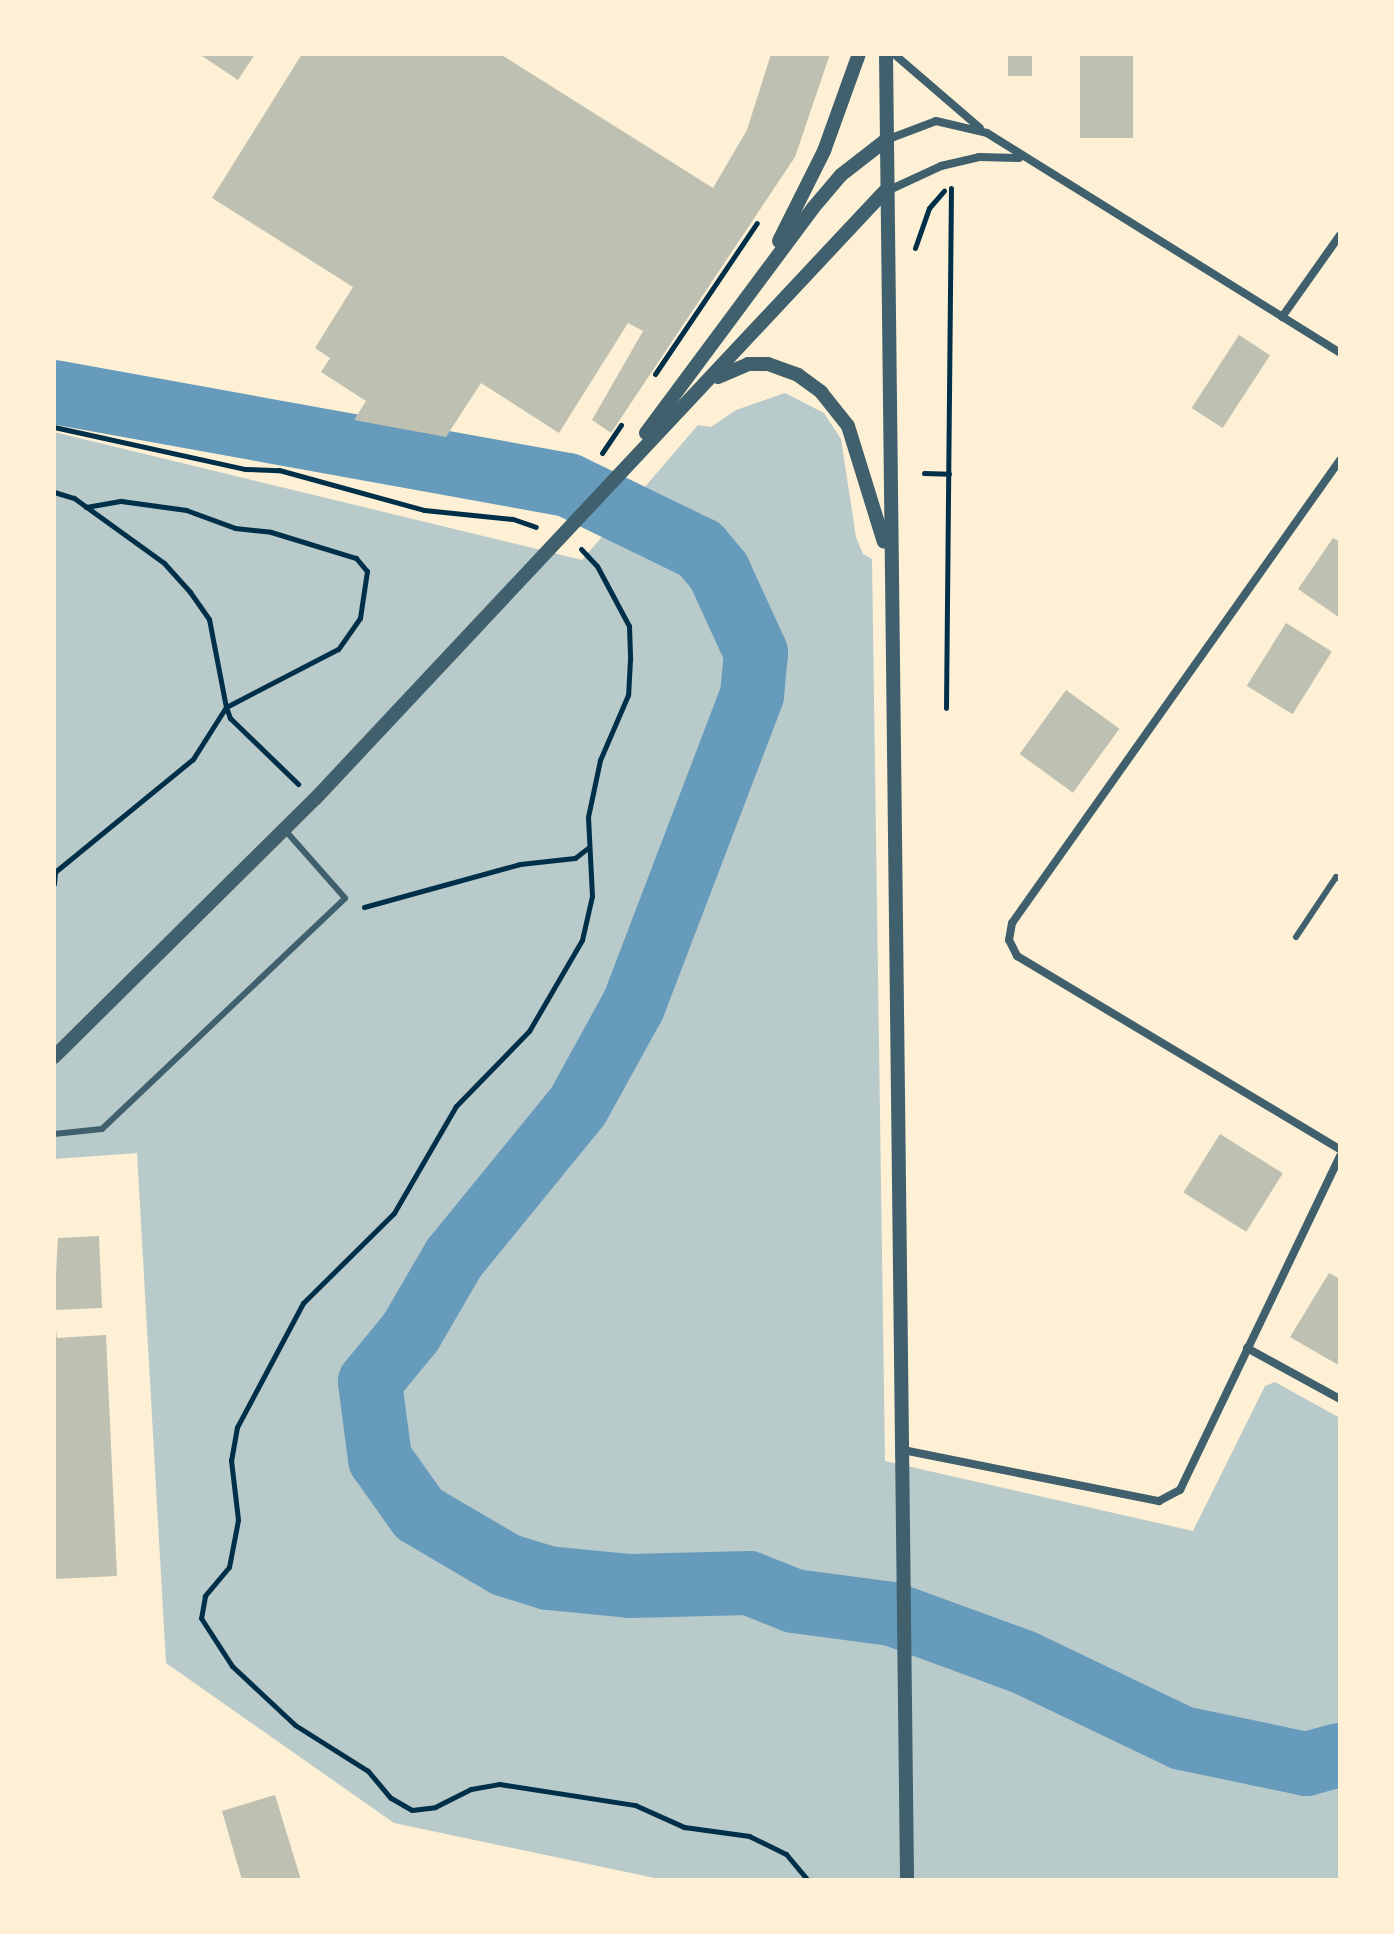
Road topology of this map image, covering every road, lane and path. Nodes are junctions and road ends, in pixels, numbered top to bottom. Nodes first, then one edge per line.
1 (859, 54) edge
2 (886, 54) edge
3 (894, 54) edge
4 (987, 133) junction
5 (886, 140) junction
6 (1019, 158) junction
7 (962, 184) dead end
8 (951, 188) junction
9 (884, 192) junction
10 (760, 218) dead end
11 (1340, 235) edge
12 (913, 257) dead end
13 (748, 298) junction
14 (1282, 317) junction
15 (1340, 353) edge
16 (652, 379) dead end
17 (704, 386) junction
18 (626, 417) dead end
19 (54, 427) edge
20 (1340, 460) edge
21 (593, 467) dead end
22 (924, 473) dead end
23 (614, 474) junction
24 (949, 474) junction
25 (54, 492) edge
26 (86, 507) junction
27 (547, 530) dead end
28 (570, 543) dead end
29 (889, 559) junction
30 (226, 707) junction
31 (946, 708) dead end
32 (315, 799) junction
33 (284, 829) junction
34 (589, 848) junction
35 (55, 869) edge
36 (1340, 879) edge
37 (54, 884) edge
38 (345, 898) junction
39 (1296, 937) dead end
40 (54, 1057) edge
41 (54, 1134) edge
42 (1340, 1149) edge
43 (1340, 1156) edge
44 (1247, 1348) junction
45 (1340, 1399) edge
46 (903, 1450) junction
47 (808, 1880) edge
48 (907, 1880) edge

1 - 13 street
2 - 5 street
3 - 4 street
4 - 5 street
4 - 6 street
5 - 9 street
5 - 13 street
6 - 9 street
6 - 14 street
7 - 8 path
8 - 12 path
8 - 24 path
9 - 17 street
9 - 29 street
10 - 16 path
11 - 14 street
13 - 23 street
14 - 15 street
17 - 23 street
17 - 29 street
18 - 21 path
19 - 27 path
20 - 42 street
22 - 24 path
23 - 32 street
24 - 31 path
25 - 26 path
26 - 30 path
26 - 30 path
28 - 34 path
29 - 46 street
30 - 32 path
30 - 35 path
32 - 33 street
33 - 38 lane
33 - 40 street
34 - 38 path
34 - 47 path
35 - 37 path
36 - 39 lane
38 - 41 lane
43 - 44 street
44 - 45 street
44 - 46 street
46 - 48 street

